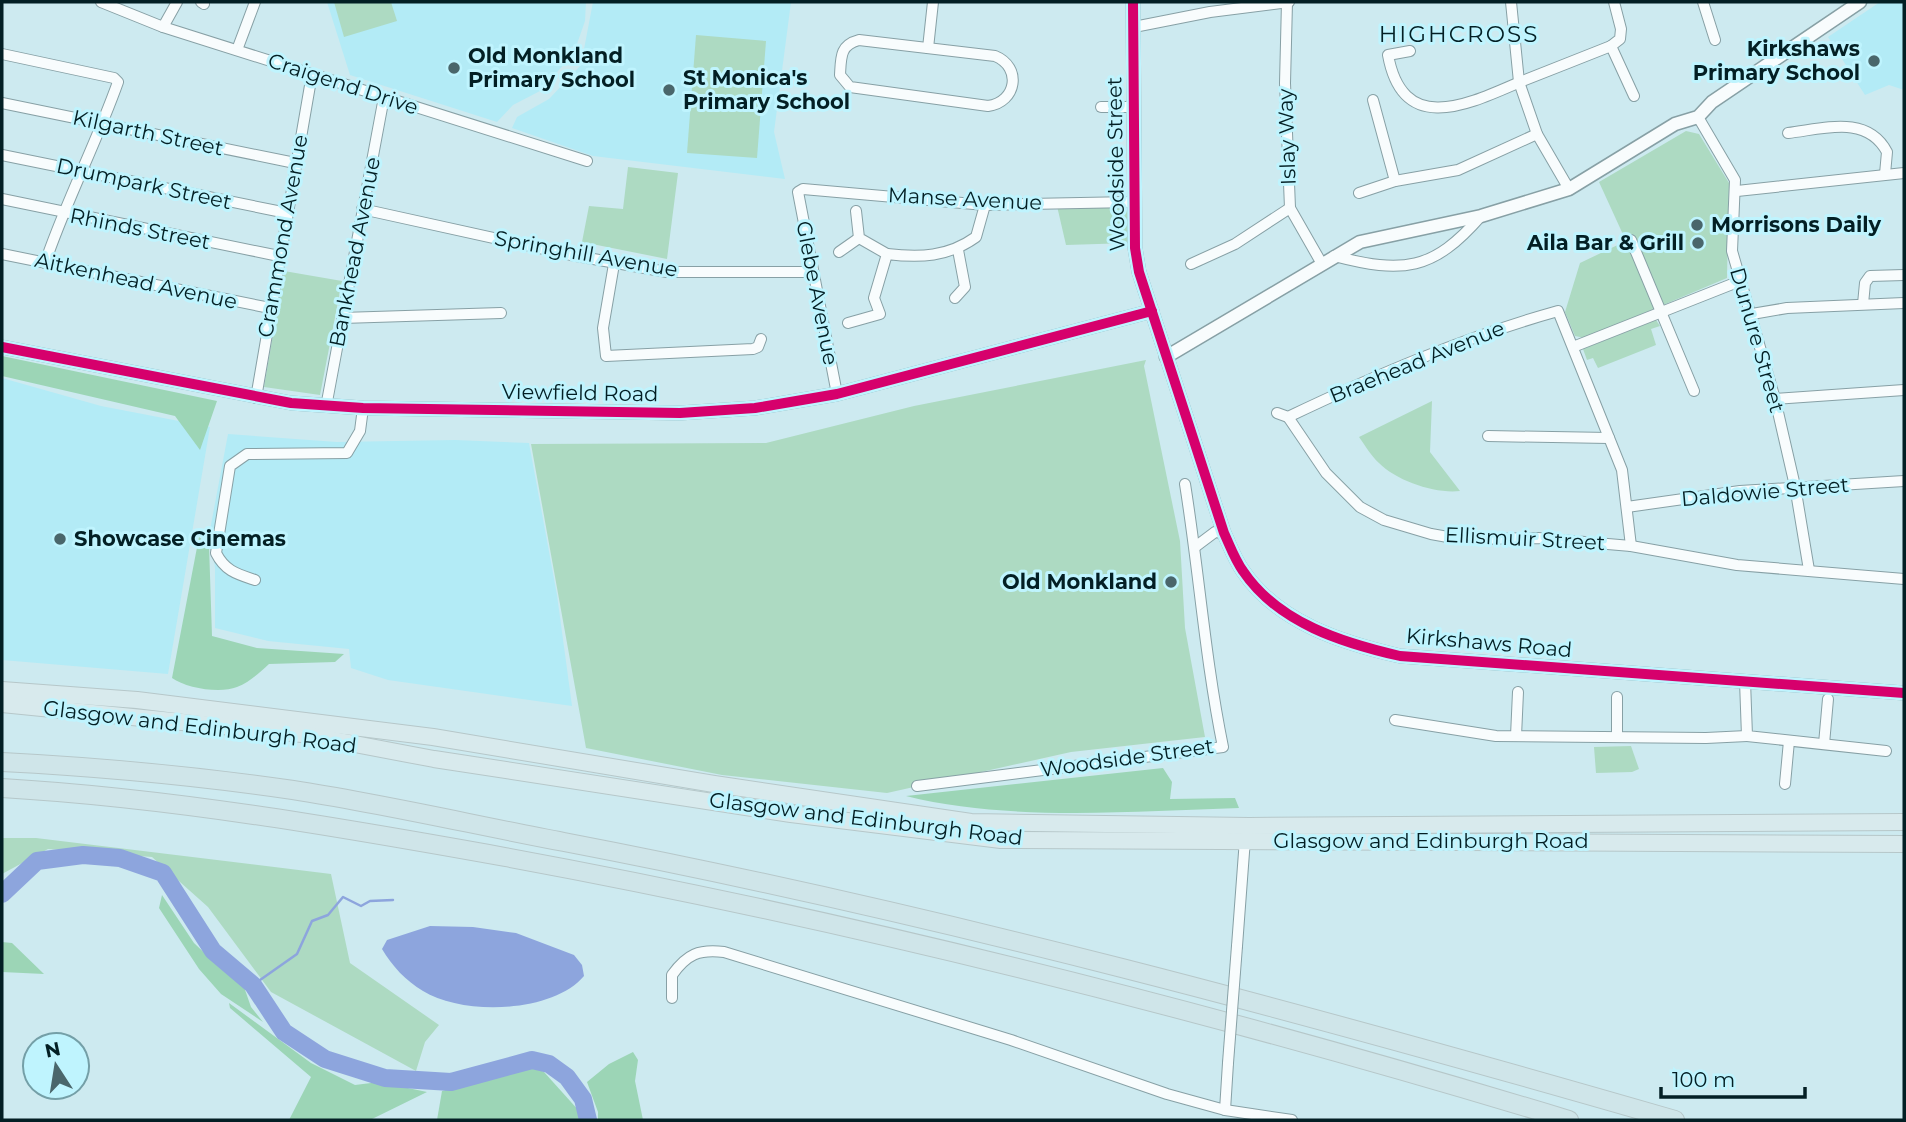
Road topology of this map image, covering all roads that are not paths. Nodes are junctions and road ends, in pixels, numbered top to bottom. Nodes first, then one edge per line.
1 (101, 2) edge
2 (177, 2) edge
3 (255, 2) edge
4 (933, 2) edge
5 (1133, 2) edge
6 (1288, 2) edge
7 (1511, 2) edge
8 (1614, 2) edge
9 (1703, 2) edge
10 (1860, 2) edge
11 (163, 27) junction
12 (1134, 27) junction
13 (1715, 40) dead end
14 (1611, 46) junction
15 (928, 48) junction
16 (237, 50) junction
17 (1410, 51) dead end
18 (2, 54) edge
19 (313, 74) junction
20 (1520, 82) junction
21 (1634, 96) dead end
22 (384, 97) junction
23 (1373, 100) dead end
24 (2, 103) edge
25 (1101, 107) dead end
26 (1132, 107) junction
27 (1698, 117) junction
28 (103, 124) junction
29 (1788, 133) dead end
30 (1537, 134) junction
31 (2, 155) edge
32 (587, 161) dead end
33 (295, 163) junction
34 (84, 171) junction
35 (1904, 173) edge
36 (1885, 174) junction
37 (1395, 181) junction
38 (1569, 189) junction
39 (1737, 191) junction
40 (798, 192) joint
41 (1359, 193) dead end
42 (2, 199) edge
43 (1132, 202) junction
44 (985, 205) junction
45 (1290, 208) junction
46 (362, 209) junction
47 (856, 211) dead end
48 (62, 213) junction
49 (287, 213) junction
50 (1481, 216) junction
51 (859, 238) junction
52 (1631, 240) dead end
53 (958, 250) junction
54 (839, 252) dead end
55 (2, 254) edge
56 (887, 254) junction
57 (279, 256) junction
58 (1334, 256) junction
59 (46, 263) junction
60 (614, 264) junction
61 (1191, 264) dead end
62 (1322, 264) junction
63 (812, 272) junction
64 (1904, 275) edge
65 (1740, 281) junction
66 (954, 299) dead end
67 (1904, 303) edge
68 (1863, 304) junction
69 (270, 308) junction
70 (1662, 310) junction
71 (1152, 311) junction
72 (501, 313) dead end
73 (1752, 314) junction
74 (342, 318) junction
75 (848, 323) dead end
76 (761, 339) dead end
77 (1573, 347) junction
78 (2, 348) edge
79 (1166, 357) junction
80 (1694, 390) dead end
81 (1904, 390) edge
82 (837, 394) junction
83 (256, 398) junction
84 (1775, 399) junction
85 (326, 407) junction
86 (363, 408) junction
87 (1277, 413) dead end
88 (1288, 416) junction
89 (1488, 436) dead end
90 (1609, 438) junction
91 (1195, 443) joint
92 (1904, 481) edge
93 (1185, 484) dead end
94 (1795, 486) junction
95 (1627, 507) junction
96 (1224, 533) junction
97 (1631, 546) junction
98 (1195, 547) junction
99 (1808, 570) junction
100 (1904, 579) edge
101 (255, 580) dead end
102 (1745, 681) junction
103 (2, 690) edge
104 (1518, 692) dead end
105 (1899, 693) edge
106 (1617, 697) dead end
107 (1828, 699) dead end
108 (1904, 702) edge
109 (2, 704) edge
110 (1395, 720) dead end
111 (1516, 736) junction
112 (1747, 736) junction
113 (1617, 737) junction
114 (1789, 741) junction
115 (1824, 744) junction
116 (1886, 751) dead end
117 (2, 762) edge
118 (1785, 784) dead end
119 (917, 786) dead end
120 (2, 788) edge
121 (1904, 822) edge
122 (1245, 839) junction
123 (1904, 844) edge
124 (672, 998) dead end
125 (1225, 1110) junction
126 (1292, 1120) edge
127 (1569, 1120) edge
128 (1675, 1120) edge

1 - 11 street, Craigend Drive
2 - 11 street
3 - 16 street
4 - 15 street
5 - 12 street, Woodside Street
6 - 12 street
6 - 45 street, Islay Way
7 - 20 street
8 - 14 street
9 - 13 street
10 - 27 street
11 - 16 street, Craigend Drive
12 - 26 street, Woodside Street
14 - 20 street
14 - 21 street
15 - 15 street
16 - 19 street, Craigend Drive
17 - 20 street
18 - 28 street
19 - 22 street, Craigend Drive
19 - 33 street, Crammond Avenue
20 - 30 street
22 - 32 street, Craigend Drive
22 - 46 street, Bankhead Avenue
23 - 37 street
24 - 28 street, Kilgarth Street
25 - 26 street, Woodside Street
26 - 43 street, Woodside Street
27 - 38 street
27 - 39 street
28 - 33 street, Kilgarth Street
28 - 34 street
29 - 36 street
30 - 37 street
30 - 38 street
31 - 34 street, Drumpark Street
33 - 49 street, Crammond Avenue
34 - 48 street
34 - 49 street, Drumpark Street
35 - 36 street
36 - 39 street
37 - 41 street
38 - 50 street
39 - 65 street, Dunure Street
40 - 44 street, Manse Avenue
40 - 63 street, Glebe Avenue
42 - 48 street, Rhinds Street
43 - 44 street, Manse Avenue
43 - 71 street, Woodside Street
44 - 53 street
45 - 61 street
45 - 62 street, Islay Way
46 - 60 street, Springhill Avenue
46 - 74 street, Bankhead Avenue
47 - 51 street
48 - 57 street, Rhinds Street
48 - 59 street
49 - 57 street, Crammond Avenue
50 - 58 street
50 - 58 street
51 - 54 street
51 - 56 street
52 - 70 street
53 - 56 street
53 - 66 street
55 - 59 street, Aitkenhead Avenue
56 - 75 street
57 - 69 street, Crammond Avenue
58 - 62 street
59 - 69 street, Aitkenhead Avenue
60 - 63 street, Springhill Avenue
60 - 76 street
62 - 79 street
63 - 82 street, Glebe Avenue
64 - 68 street
65 - 70 street
65 - 73 street, Dunure Street
67 - 68 street
68 - 73 street
69 - 83 street, Crammond Avenue
70 - 77 street
70 - 80 street
71 - 79 street, Woodside Street
71 - 82 street, Viewfield Road
72 - 74 street
73 - 84 street, Dunure Street
74 - 85 street, Bankhead Avenue
77 - 88 street, Braehead Avenue
77 - 90 street
78 - 83 street, Viewfield Road
79 - 91 street, Woodside Street
81 - 84 street
82 - 86 street, Viewfield Road
83 - 85 street, Viewfield Road
84 - 94 street, Dunure Street
85 - 86 street, Viewfield Road
86 - 101 street
87 - 88 street
88 - 97 street, Ellismuir Street
89 - 90 street
90 - 95 street
91 - 96 street, Kirkshaws Road
92 - 94 street, Daldowie Street
93 - 98 street, Woodside Street
94 - 95 street, Daldowie Street
94 - 99 street, Dunure Street
95 - 97 street
96 - 98 street
96 - 102 street, Kirkshaws Road
97 - 99 street, Ellismuir Street
98 - 119 street, Woodside Street
99 - 100 street, Ellismuir Street
102 - 105 street, Kirkshaws Road
102 - 112 street
103 - 121 highway, Glasgow and Edinburgh Road
104 - 111 street
105 - 108 street, Kirkshaws Road
106 - 113 street
107 - 115 street
109 - 122 highway, Glasgow and Edinburgh Road
110 - 111 street
111 - 113 street
112 - 113 street
112 - 114 street
114 - 115 street
114 - 118 street
115 - 116 street
117 - 128 highway
120 - 127 highway
122 - 123 highway, Glasgow and Edinburgh Road
122 - 125 street, bridge
124 - 125 street
125 - 126 street

